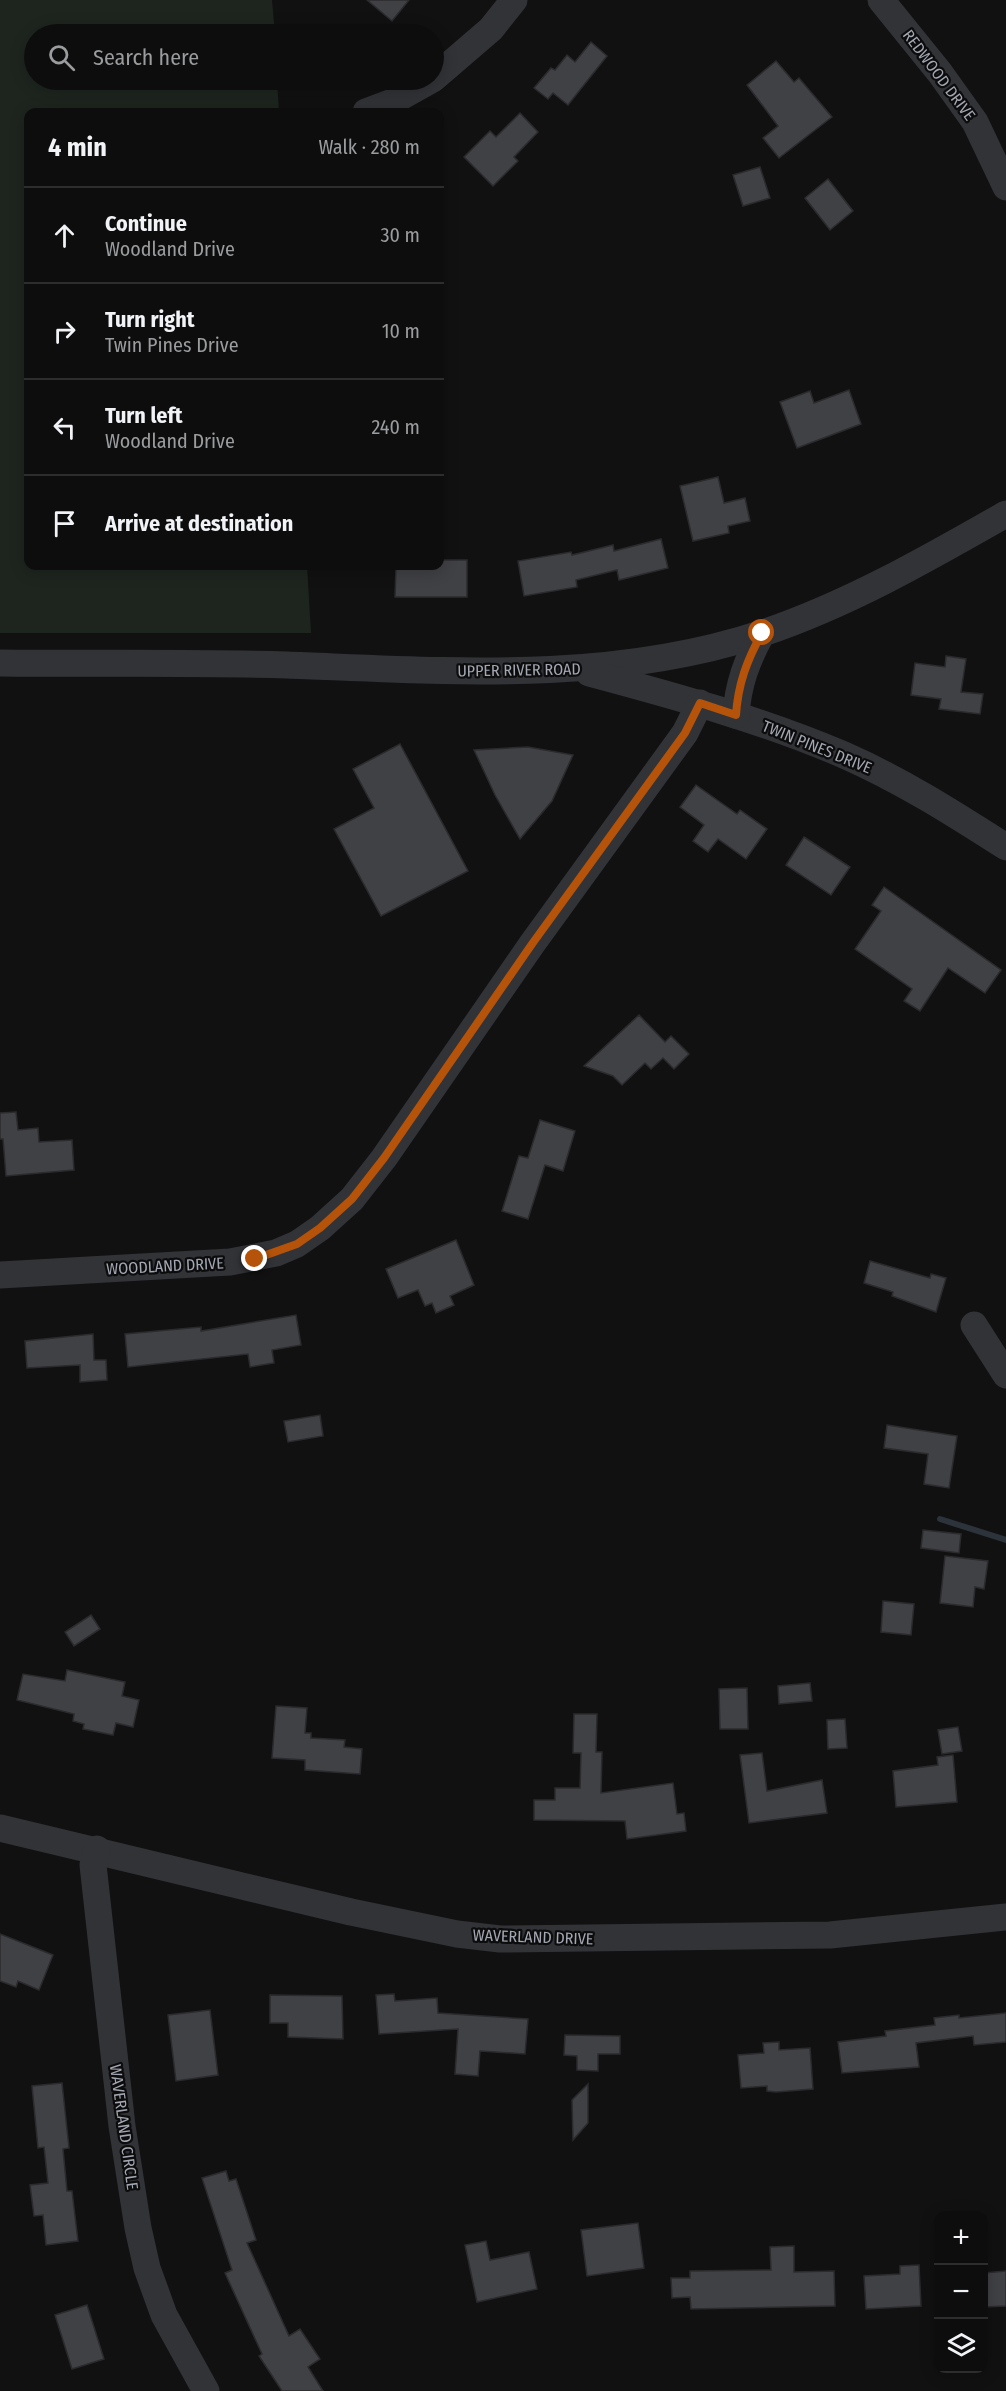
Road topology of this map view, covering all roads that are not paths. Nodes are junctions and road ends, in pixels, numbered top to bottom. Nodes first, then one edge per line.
1 (514, 0) edge
2 (881, 0) edge
3 (444, 69) edge
4 (413, 90) edge
5 (377, 108) edge
6 (1006, 187) edge
7 (1006, 514) edge
8 (762, 633) junction
9 (0, 663) edge
10 (578, 670) junction
11 (700, 703) junction
12 (736, 715) junction
13 (1006, 847) edge
14 (0, 1275) edge
15 (974, 1325) dead end
16 (1006, 1375) edge
17 (0, 1828) edge
18 (97, 1849) junction
19 (1006, 1917) edge
20 (206, 2391) edge

1 - 3 street
2 - 6 street, REDWOOD DRIVE
4 - 5 street
7 - 8 street, UPPER RIVER ROAD
8 - 10 street, UPPER RIVER ROAD
8 - 12 street
9 - 10 street, UPPER RIVER ROAD
10 - 11 street, TWIN PINES DRIVE
11 - 12 street, TWIN PINES DRIVE
11 - 14 street, WOODLAND DRIVE
12 - 13 street, TWIN PINES DRIVE
15 - 16 street
17 - 18 street, WAVERLAND DRIVE
18 - 19 street, WAVERLAND DRIVE
18 - 20 street, WAVERLAND CIRCLE

